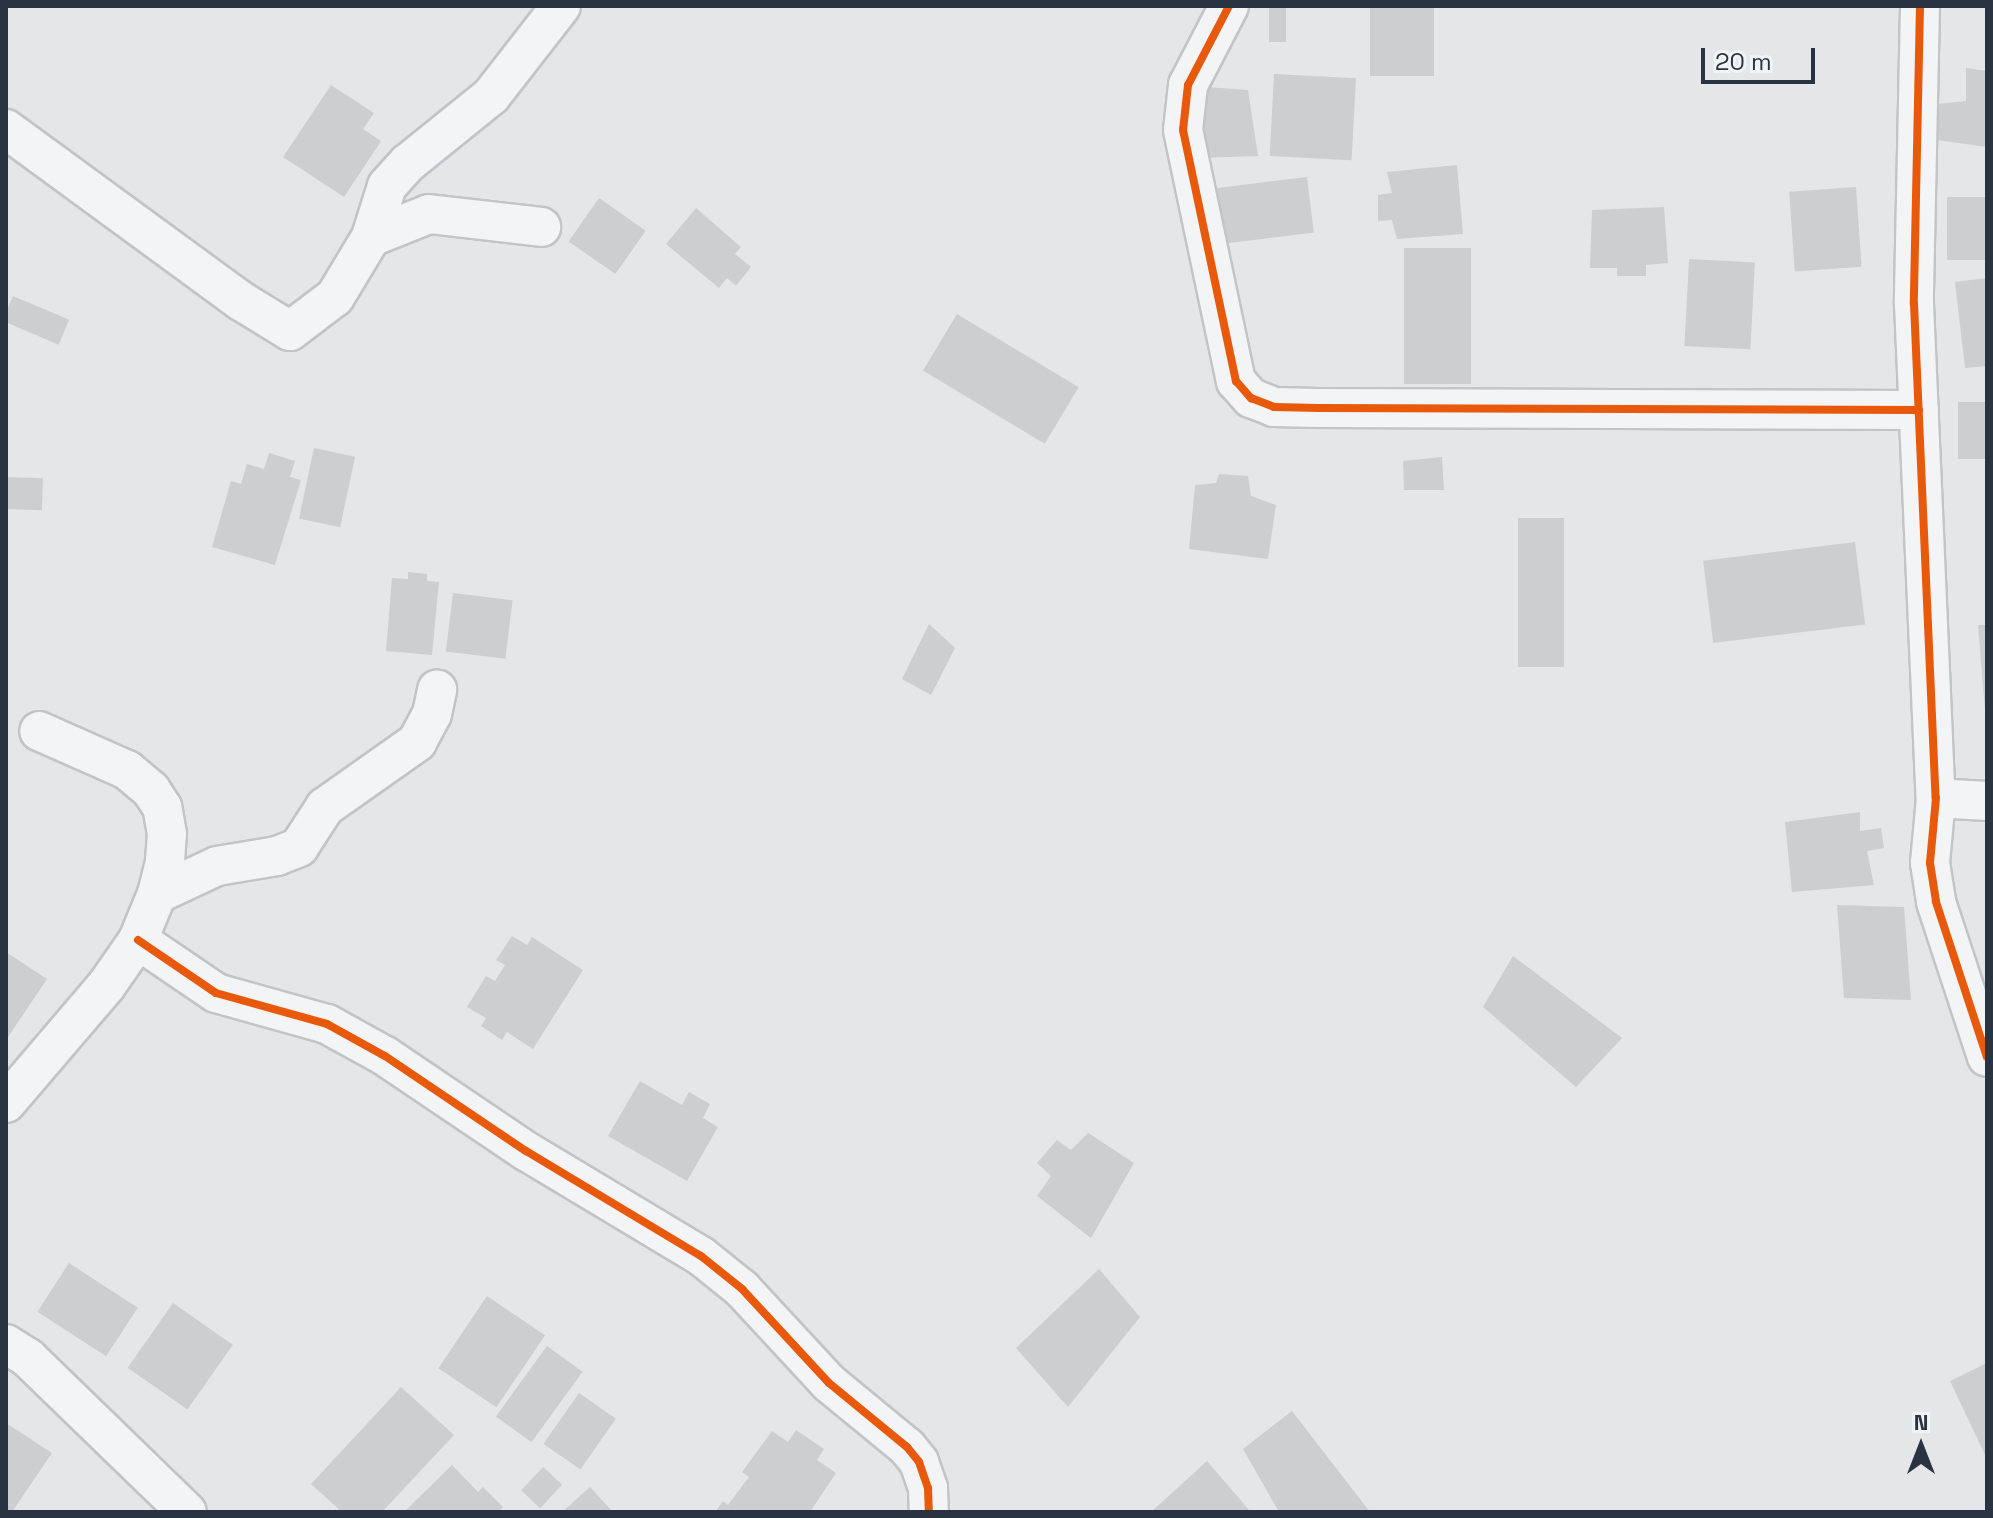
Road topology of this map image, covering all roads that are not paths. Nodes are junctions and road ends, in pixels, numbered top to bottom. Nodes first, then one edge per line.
1 (561, 6) edge
2 (1229, 6) edge
3 (1920, 6) edge
4 (6, 129) edge
5 (541, 227) dead end
6 (371, 237) junction
7 (1919, 410) junction
8 (437, 690) dead end
9 (39, 731) dead end
10 (1936, 798) junction
11 (1987, 801) edge
12 (157, 894) junction
13 (138, 940) junction
14 (1987, 1057) edge
15 (6, 1103) edge
16 (6, 1344) edge
17 (187, 1512) edge
18 (929, 1512) edge

1 - 6 street
2 - 7 street
3 - 7 street
4 - 6 street
5 - 6 street
7 - 10 street
8 - 12 street
9 - 12 street
10 - 11 street
10 - 14 street
12 - 13 street
13 - 15 street
13 - 18 street
16 - 17 street

